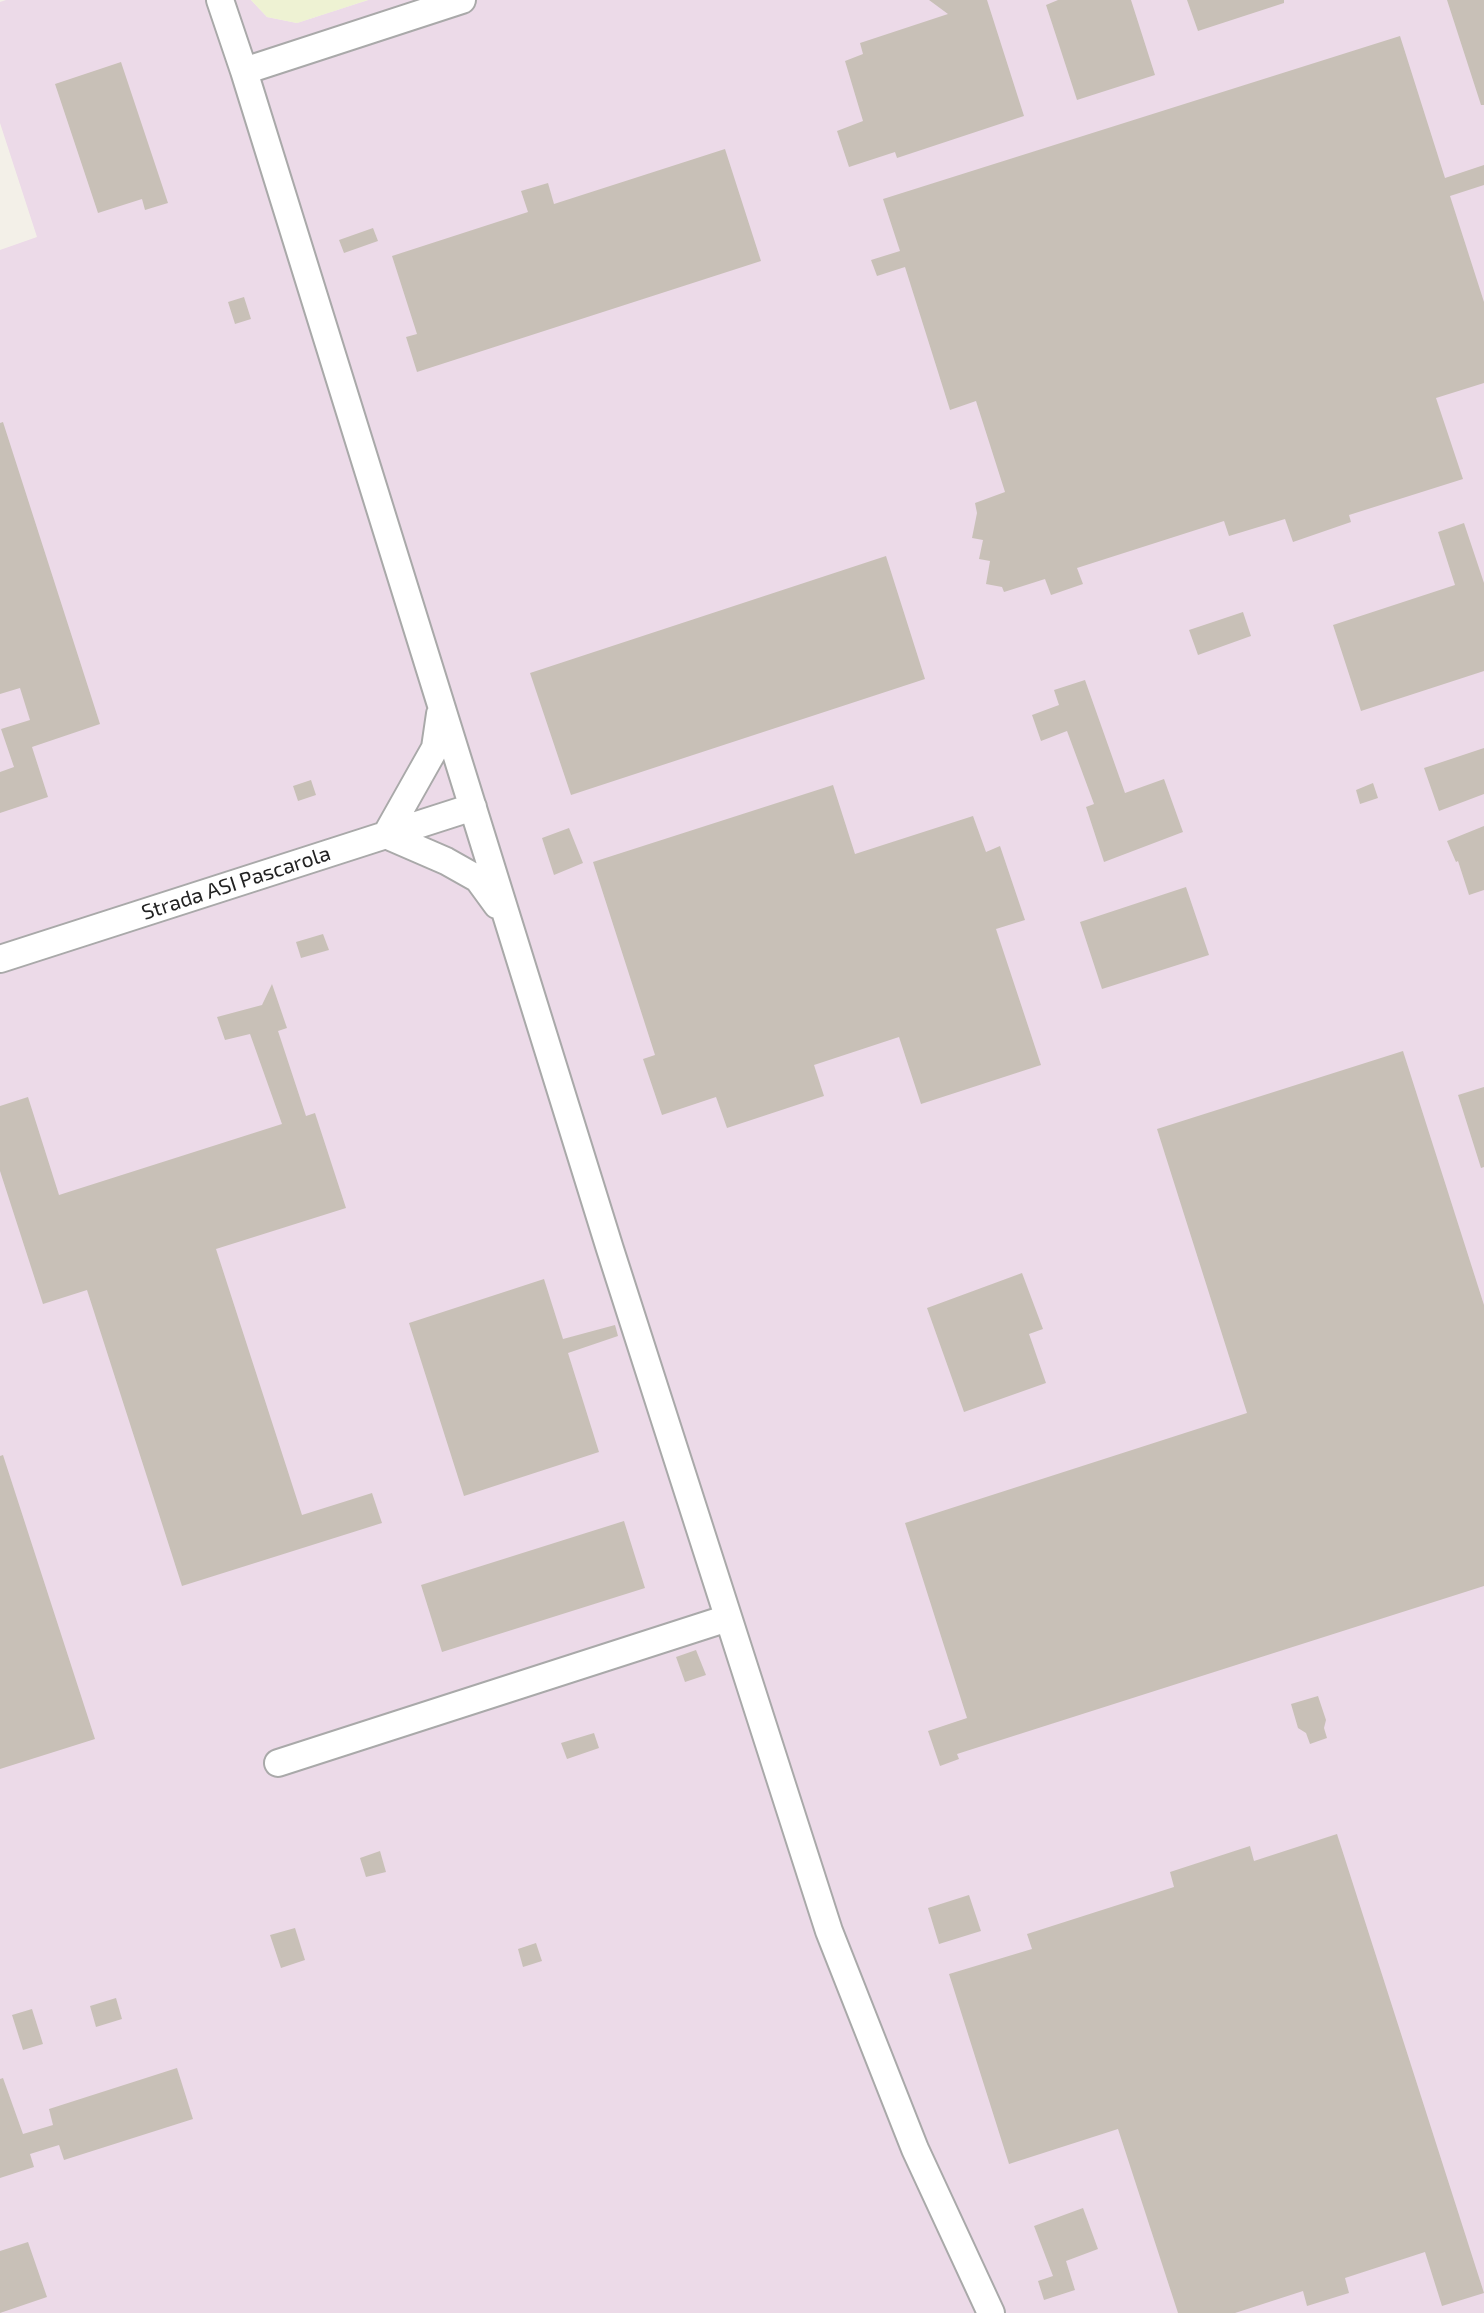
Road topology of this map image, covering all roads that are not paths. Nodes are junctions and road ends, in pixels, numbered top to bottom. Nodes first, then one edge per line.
1 (220, 0) edge
2 (463, 0) edge
3 (244, 71) junction
4 (442, 707) junction
5 (473, 807) junction
6 (386, 835) junction
7 (507, 919) junction
8 (0, 959) edge
9 (729, 1618) junction
10 (278, 1763) dead end
11 (991, 2313) edge

1 - 3 street
2 - 3 street
3 - 4 street
4 - 5 street
4 - 6 street
5 - 6 street, Strada ASI Pascarola
5 - 7 street
6 - 7 street
6 - 8 street, Strada ASI Pascarola
7 - 9 street
9 - 10 street
9 - 11 street

